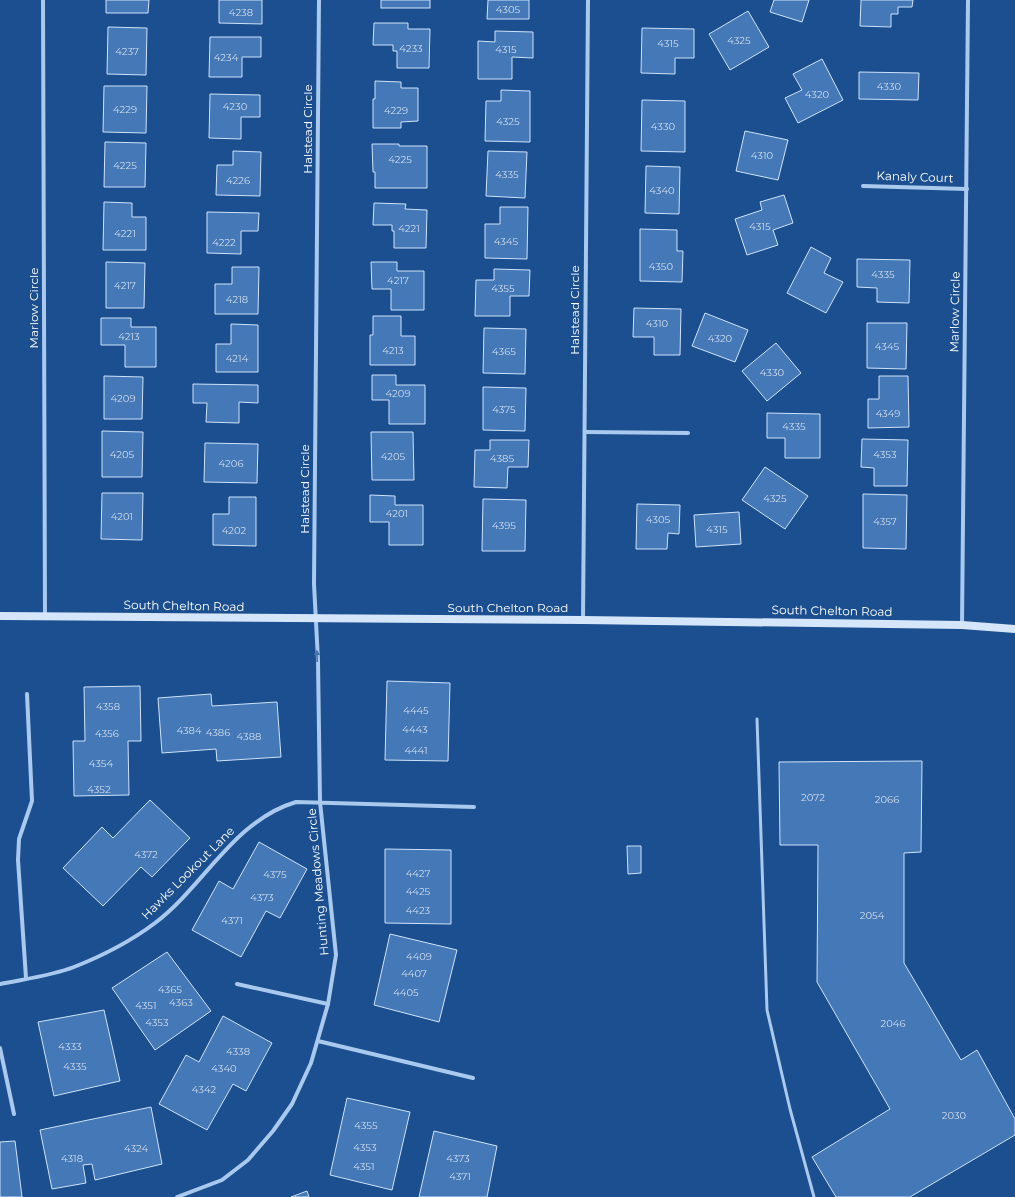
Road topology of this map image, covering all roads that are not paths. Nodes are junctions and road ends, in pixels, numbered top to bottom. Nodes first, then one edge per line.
1 (43, 0) edge
2 (319, 0) edge
3 (588, 0) edge
4 (968, 0) edge
5 (863, 186) dead end
6 (967, 189) junction
7 (584, 432) junction
8 (688, 433) dead end
9 (0, 616) edge
10 (45, 616) junction
11 (316, 619) junction
12 (582, 620) junction
13 (962, 625) junction
14 (1015, 629) edge
15 (27, 694) dead end
16 (757, 719) dead end
17 (320, 802) junction
18 (474, 807) dead end
19 (26, 978) junction
20 (0, 984) edge
21 (237, 984) dead end
22 (328, 1004) junction
23 (318, 1041) junction
24 (0, 1048) edge
25 (473, 1078) dead end
26 (14, 1114) dead end
27 (176, 1197) edge
28 (814, 1197) edge

1 - 10 street, Marlow Circle
2 - 11 street, Halstead Circle
3 - 7 street, Halstead Circle
4 - 6 street, Marlow Circle
5 - 6 street, Kanaly Court
6 - 13 street, Marlow Circle
7 - 8 street
7 - 12 street, Halstead Circle
9 - 10 main road, South Chelton Road
10 - 11 main road, South Chelton Road
11 - 12 main road, South Chelton Road
17 -> 11 street, Hunting Meadows Circle
12 - 13 main road, South Chelton Road
13 - 14 main road, South Chelton Road
15 - 19 street
16 - 28 lane
17 - 18 street, Hawks Lookout Lane
17 - 19 street, Hawks Lookout Lane
17 - 22 street, Hunting Meadows Circle
19 - 20 street, Hawks Lookout Lane
21 - 22 street
22 - 23 street, Hunting Meadows Circle
23 - 25 street
23 - 27 street, Hunting Meadows Circle
24 - 26 street

